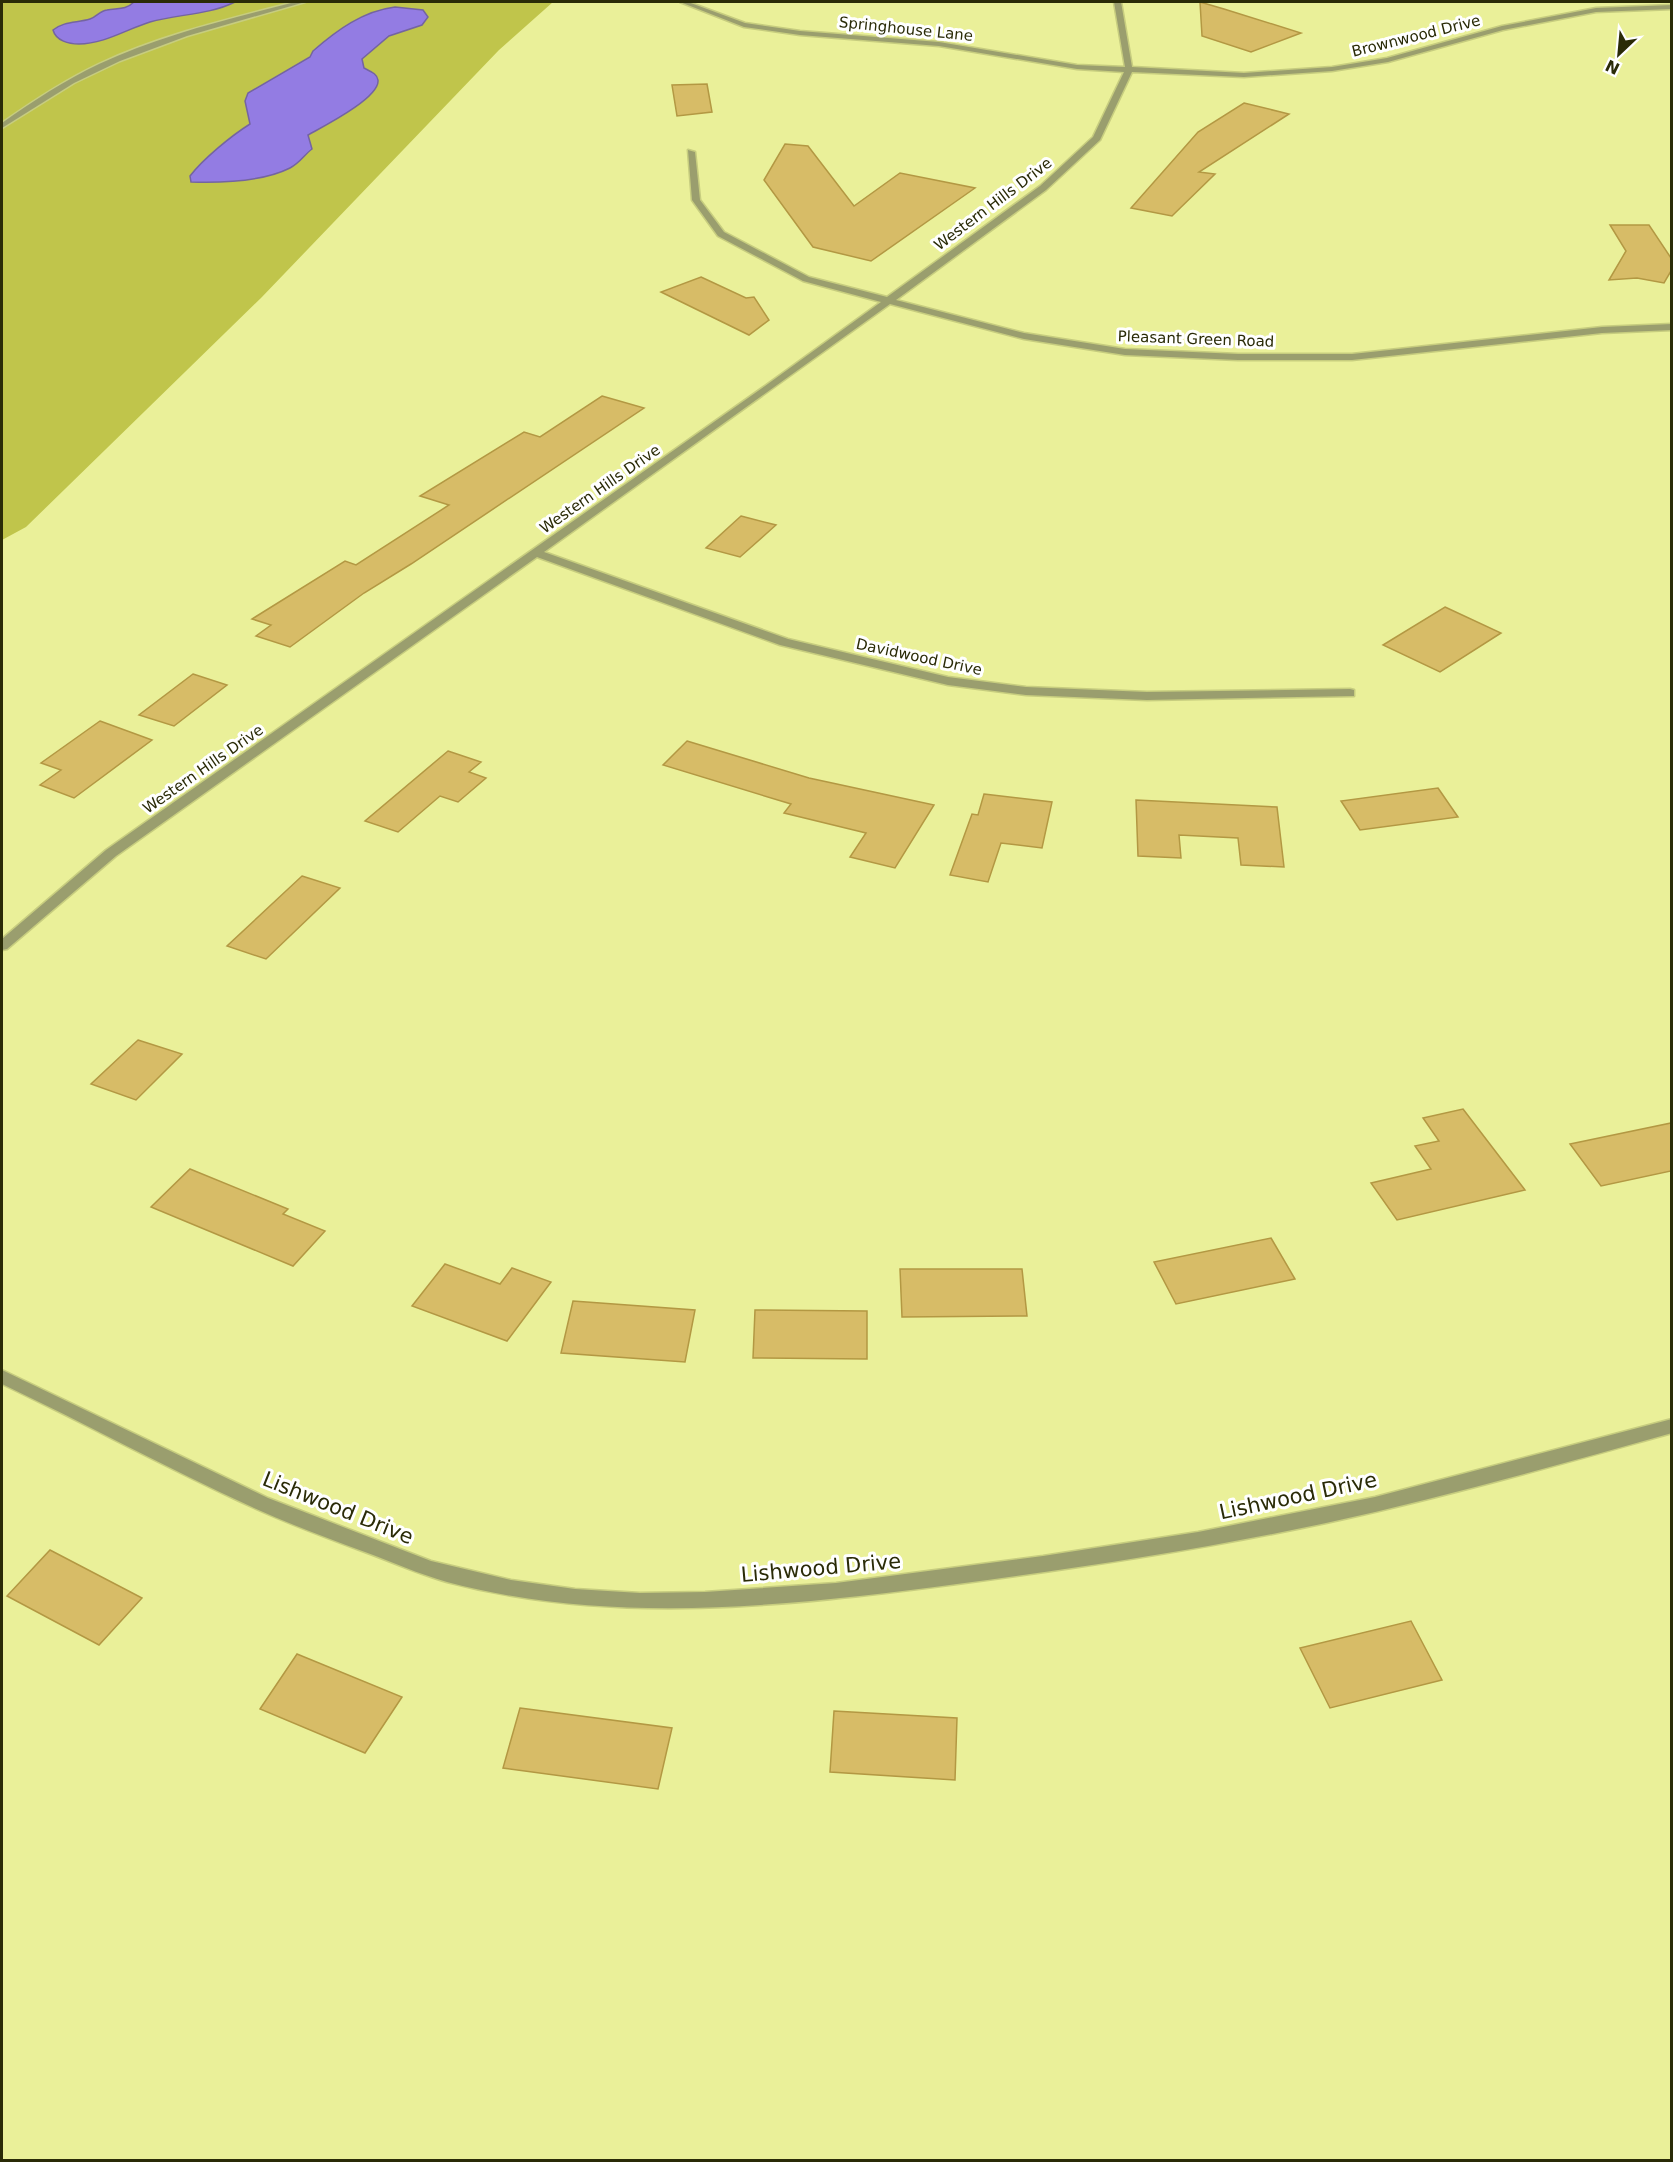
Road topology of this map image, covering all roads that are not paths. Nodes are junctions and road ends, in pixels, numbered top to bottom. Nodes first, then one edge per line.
1 (301, 2) edge
2 (683, 2) edge
3 (1118, 2) edge
4 (1671, 7) edge
5 (1128, 70) junction
6 (2, 126) edge
7 (691, 152) dead end
8 (888, 300) junction
9 (1671, 327) edge
10 (534, 553) junction
11 (1350, 693) dead end
12 (2, 946) edge
13 (2, 1377) edge
14 (1671, 1426) edge

1 - 6 street
2 - 5 street, Springhouse Lane
3 - 5 street
4 - 5 street, Brownwood Drive
5 - 8 street, Western Hills Drive
7 - 8 street, Pleasant Green Road
8 - 9 street, Pleasant Green Road
8 - 10 street, Western Hills Drive
10 - 11 street, Davidwood Drive
10 - 12 street, Western Hills Drive
13 - 14 street, Lishwood Drive

